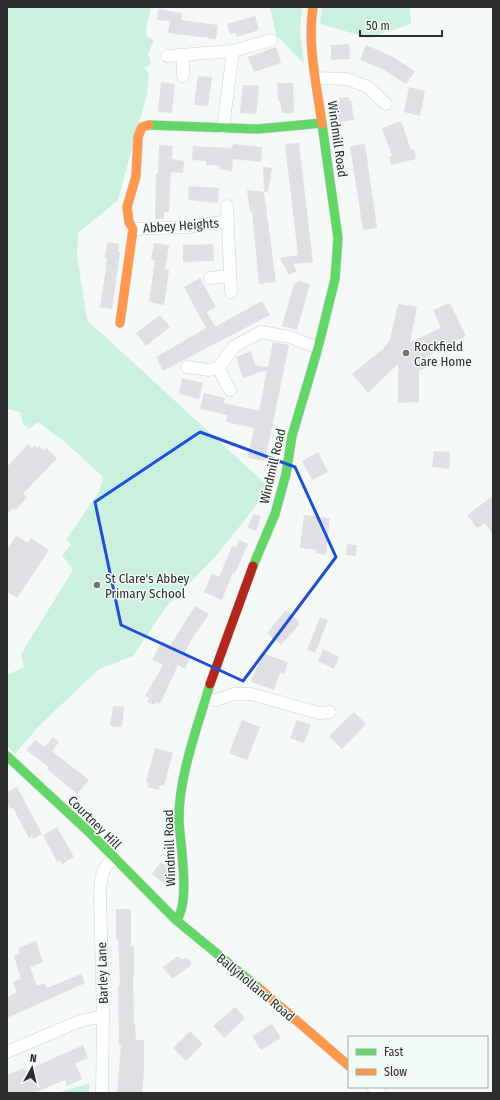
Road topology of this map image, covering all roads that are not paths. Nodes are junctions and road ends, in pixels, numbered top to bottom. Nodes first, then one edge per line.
1 (313, 7) edge
2 (270, 40) dead end
3 (233, 51) junction
4 (183, 55) junction
5 (167, 56) dead end
6 (183, 76) dead end
7 (316, 78) junction
8 (386, 104) dead end
9 (322, 123) junction
10 (222, 128) junction
11 (227, 206) dead end
12 (228, 221) junction
13 (133, 229) junction
14 (230, 276) junction
15 (210, 278) dead end
16 (231, 292) dead end
17 (120, 323) dead end
18 (318, 348) junction
19 (187, 367) dead end
20 (218, 368) junction
21 (230, 390) dead end
22 (205, 699) junction
23 (330, 712) dead end
24 (7, 756) edge
25 (114, 860) junction
26 (162, 908) joint
27 (176, 920) junction
28 (103, 1016) junction
29 (7, 1052) edge
30 (348, 1065) edge
31 (102, 1093) edge

1 - 7 street, Windmill Road
2 - 3 street
3 - 4 street
3 - 10 street
4 - 5 street
4 - 6 street
7 - 8 street
7 - 9 street, Windmill Road
9 - 10 street, Abbey Heights
9 - 18 street, Windmill Road
10 - 13 street, Abbey Heights
11 - 12 street, Abbey Heights
12 - 13 street, Abbey Heights
12 - 14 street, Abbey Heights
13 - 17 street, Abbey Heights
14 - 15 street
14 - 16 street, Abbey Heights
18 - 20 street
18 - 22 street, Windmill Road
19 - 20 street
20 - 21 street
22 - 23 street
22 - 27 street, Windmill Road
24 - 25 street, Courtney Hill
25 - 26 street, Courtney Hill
25 - 28 street, Barley Lane
26 - 27 street, Ballyholland Road
27 - 30 street, Ballyholland Road
28 - 29 street
28 - 31 street, Barley Lane

